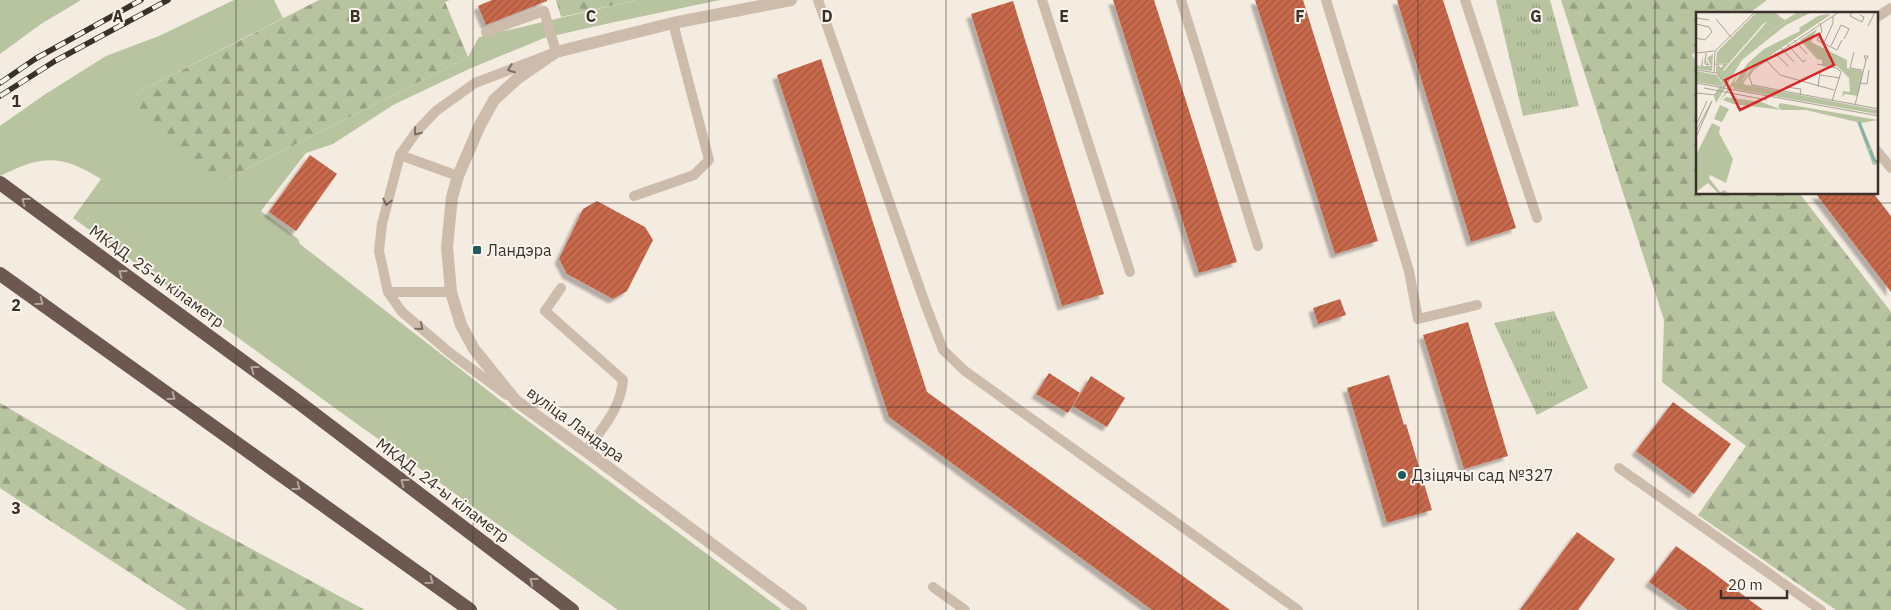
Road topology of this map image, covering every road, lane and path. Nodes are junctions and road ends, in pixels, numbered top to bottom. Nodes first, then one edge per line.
1 (791, 0) edge
2 (818, 0) edge
3 (1042, 0) edge
4 (1181, 0) edge
5 (1326, 0) edge
6 (1465, 0) edge
7 (1891, 8) edge
8 (1878, 16) edge
9 (673, 23) junction
10 (486, 32) dead end
11 (556, 52) junction
12 (1878, 152) edge
13 (400, 155) junction
14 (1891, 168) edge
15 (458, 176) junction
16 (0, 183) edge
17 (634, 196) dead end
18 (1537, 218) dead end
19 (1258, 246) dead end
20 (1130, 272) dead end
21 (0, 274) edge
22 (561, 288) dead end
23 (388, 292) junction
24 (452, 292) junction
25 (1477, 305) dead end
26 (293, 398) joint
27 (516, 401) junction
28 (586, 451) junction
29 (1619, 468) dead end
30 (933, 587) dead end
31 (470, 610) edge
32 (572, 610) edge
33 (800, 610) edge
34 (965, 610) edge
35 (1298, 610) edge
36 (1821, 610) edge

1 - 9 street, вуліца Ландэра
2 - 35 lane
3 - 20 lane
4 - 19 lane
5 - 25 lane
6 - 18 lane
7 - 8 lane
9 - 11 street, вуліца Ландэра
9 - 17 lane
10 - 11 lane
11 -> 13 lane
11 - 15 street, вуліца Ландэра
12 - 14 lane
13 - 15 lane
13 -> 23 lane
15 - 24 street, вуліца Ландэра
26 -> 16 highway, МКАД, 25-ы кіламетр
21 -> 31 highway
22 - 28 lane
23 - 24 lane
23 -> 27 lane
24 - 27 street, вуліца Ландэра
32 -> 26 highway, МКАД, 24-ы кіламетр
27 - 28 street, вуліца Ландэра
28 - 33 street, вуліца Ландэра
29 - 36 lane
30 - 34 lane

